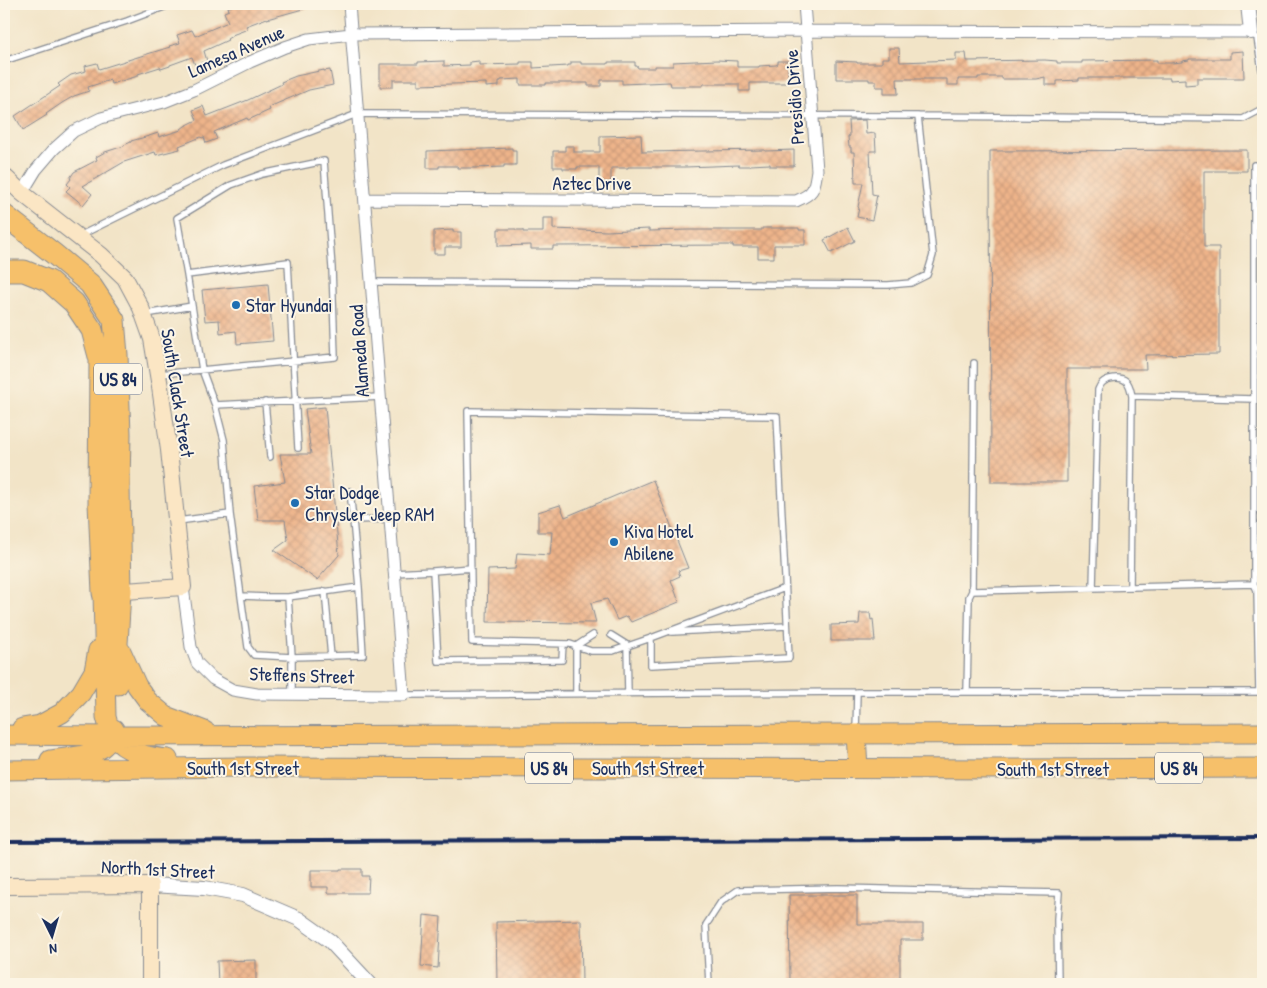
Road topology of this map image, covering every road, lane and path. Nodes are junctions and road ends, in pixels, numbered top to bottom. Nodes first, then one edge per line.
1 (172, 4) edge
2 (349, 4) edge
3 (804, 4) edge
4 (1248, 4) edge
5 (807, 31) junction
6 (1251, 32) junction
7 (351, 34) junction
8 (4, 61) edge
9 (358, 114) junction
10 (813, 116) junction
11 (918, 116) junction
12 (1254, 165) dead end
13 (4, 176) edge
14 (815, 188) joint
15 (22, 193) junction
16 (365, 199) junction
17 (4, 215) edge
18 (78, 237) junction
19 (4, 271) edge
20 (187, 275) junction
21 (371, 282) junction
22 (192, 306) junction
23 (144, 315) junction
24 (292, 360) junction
25 (974, 363) dead end
26 (202, 370) junction
27 (158, 374) junction
28 (1132, 396) junction
29 (380, 397) junction
30 (1254, 398) junction
31 (295, 401) junction
32 (265, 402) junction
33 (215, 404) junction
34 (298, 448) dead end
35 (270, 457) dead end
36 (350, 491) dead end
37 (230, 514) junction
38 (390, 518) junction
39 (353, 520) junction
40 (176, 522) junction
41 (471, 568) junction
42 (433, 571) junction
43 (394, 573) junction
44 (1254, 584) junction
45 (183, 587) junction
46 (359, 587) junction
47 (786, 588) junction
48 (1093, 588) junction
49 (1130, 588) junction
50 (325, 591) junction
51 (112, 592) junction
52 (972, 592) junction
53 (241, 596) junction
54 (288, 596) junction
55 (104, 622) junction
56 (787, 626) junction
57 (667, 632) junction
58 (593, 635) dead end
59 (611, 635) dead end
60 (651, 638) junction
61 (118, 644) junction
62 (563, 644) junction
63 (576, 646) junction
64 (627, 646) junction
65 (292, 657) junction
66 (331, 657) junction
67 (857, 692) junction
68 (967, 692) junction
69 (1261, 692) edge
70 (292, 694) junction
71 (576, 694) junction
72 (628, 694) junction
73 (404, 695) junction
74 (4, 733) edge
75 (1263, 733) edge
76 (856, 734) junction
77 (215, 735) junction
78 (112, 736) junction
79 (4, 766) edge
80 (243, 767) junction
81 (858, 768) junction
82 (1263, 768) edge
83 (4, 770) edge
84 (150, 885) junction
85 (4, 886) edge
86 (150, 984) edge
87 (370, 984) edge
88 (709, 984) edge
89 (1058, 984) edge

1 - 8 lane
2 - 7 street, Alameda Road
3 - 5 street, Presidio Drive
4 - 6 street
5 - 6 street, Lamesa Avenue
5 - 7 street, Lamesa Avenue
5 - 10 street, Presidio Drive
6 - 11 lane
7 - 9 street, Alameda Road
7 - 15 street, Lamesa Avenue
9 - 10 lane
9 - 16 street, Alameda Road
9 - 18 lane
10 - 11 lane
10 - 14 street, Presidio Drive
11 - 21 lane
12 - 30 lane
13 - 15 main road, South Clack Street
14 - 16 street, Aztec Drive
15 - 18 main road, South Clack Street
16 - 21 street, Alameda Road
17 - 51 highway, US 84
18 - 23 main road, South Clack Street
19 - 51 highway
20 - 22 lane
20 - 24 lane
20 - 24 lane
21 - 29 street, Alameda Road
22 - 23 lane
22 - 26 lane
23 - 27 main road, South Clack Street
24 - 26 lane
24 - 31 lane
25 - 52 lane
26 - 27 lane
26 - 33 lane
27 - 40 main road, South Clack Street
28 - 30 lane
28 - 48 lane
28 - 49 lane
29 - 31 lane
29 - 38 street, Alameda Road
30 - 44 lane
31 - 32 lane
31 - 34 lane
32 - 33 lane
32 - 35 lane
33 - 37 lane
36 - 39 lane
37 - 40 lane
37 - 53 lane
38 - 39 lane
38 - 43 street, Alameda Road
39 - 46 lane
40 - 45 main road, South Clack Street
41 - 42 lane
41 - 47 lane
41 - 62 lane
42 - 43 lane
42 - 62 lane
43 - 73 street, Alameda Road
44 - 49 lane
44 - 69 lane
45 - 51 main road
45 - 70 street, Steffens Street
46 - 50 lane
46 - 66 lane
47 - 56 lane
47 - 57 lane
48 - 49 lane
48 - 52 lane
50 - 54 lane
50 - 66 lane
51 - 55 highway
51 - 61 highway, US 84
52 - 68 lane
53 - 54 lane
53 - 65 lane
54 - 65 lane
55 - 74 highway
55 - 78 highway
56 - 57 lane
56 - 60 lane
57 - 60 lane
58 - 63 lane
59 - 64 lane
60 - 64 lane
61 - 77 highway, US 84
61 - 78 highway
62 - 63 lane
63 - 64 lane
63 - 71 lane
64 - 72 lane
65 - 66 lane
65 - 70 lane
67 - 68 lane
67 - 72 lane
67 - 76 lane
68 - 69 lane
70 - 73 street, Steffens Street
71 - 72 lane
71 - 73 lane
74 - 78 highway, South 1st Street
75 - 76 highway, South 1st Street / US 84
76 - 77 highway, South 1st Street / US 84
76 - 81 highway
77 - 78 highway, South 1st Street
78 - 79 highway
78 - 80 highway
80 - 81 highway, South 1st Street / US 84
80 - 83 highway, South 1st Street / US 84
81 - 82 highway, South 1st Street / US 84
84 - 85 main road, North 1st Street
84 - 86 main road
84 - 87 street, North 1st Street
88 - 89 lane

